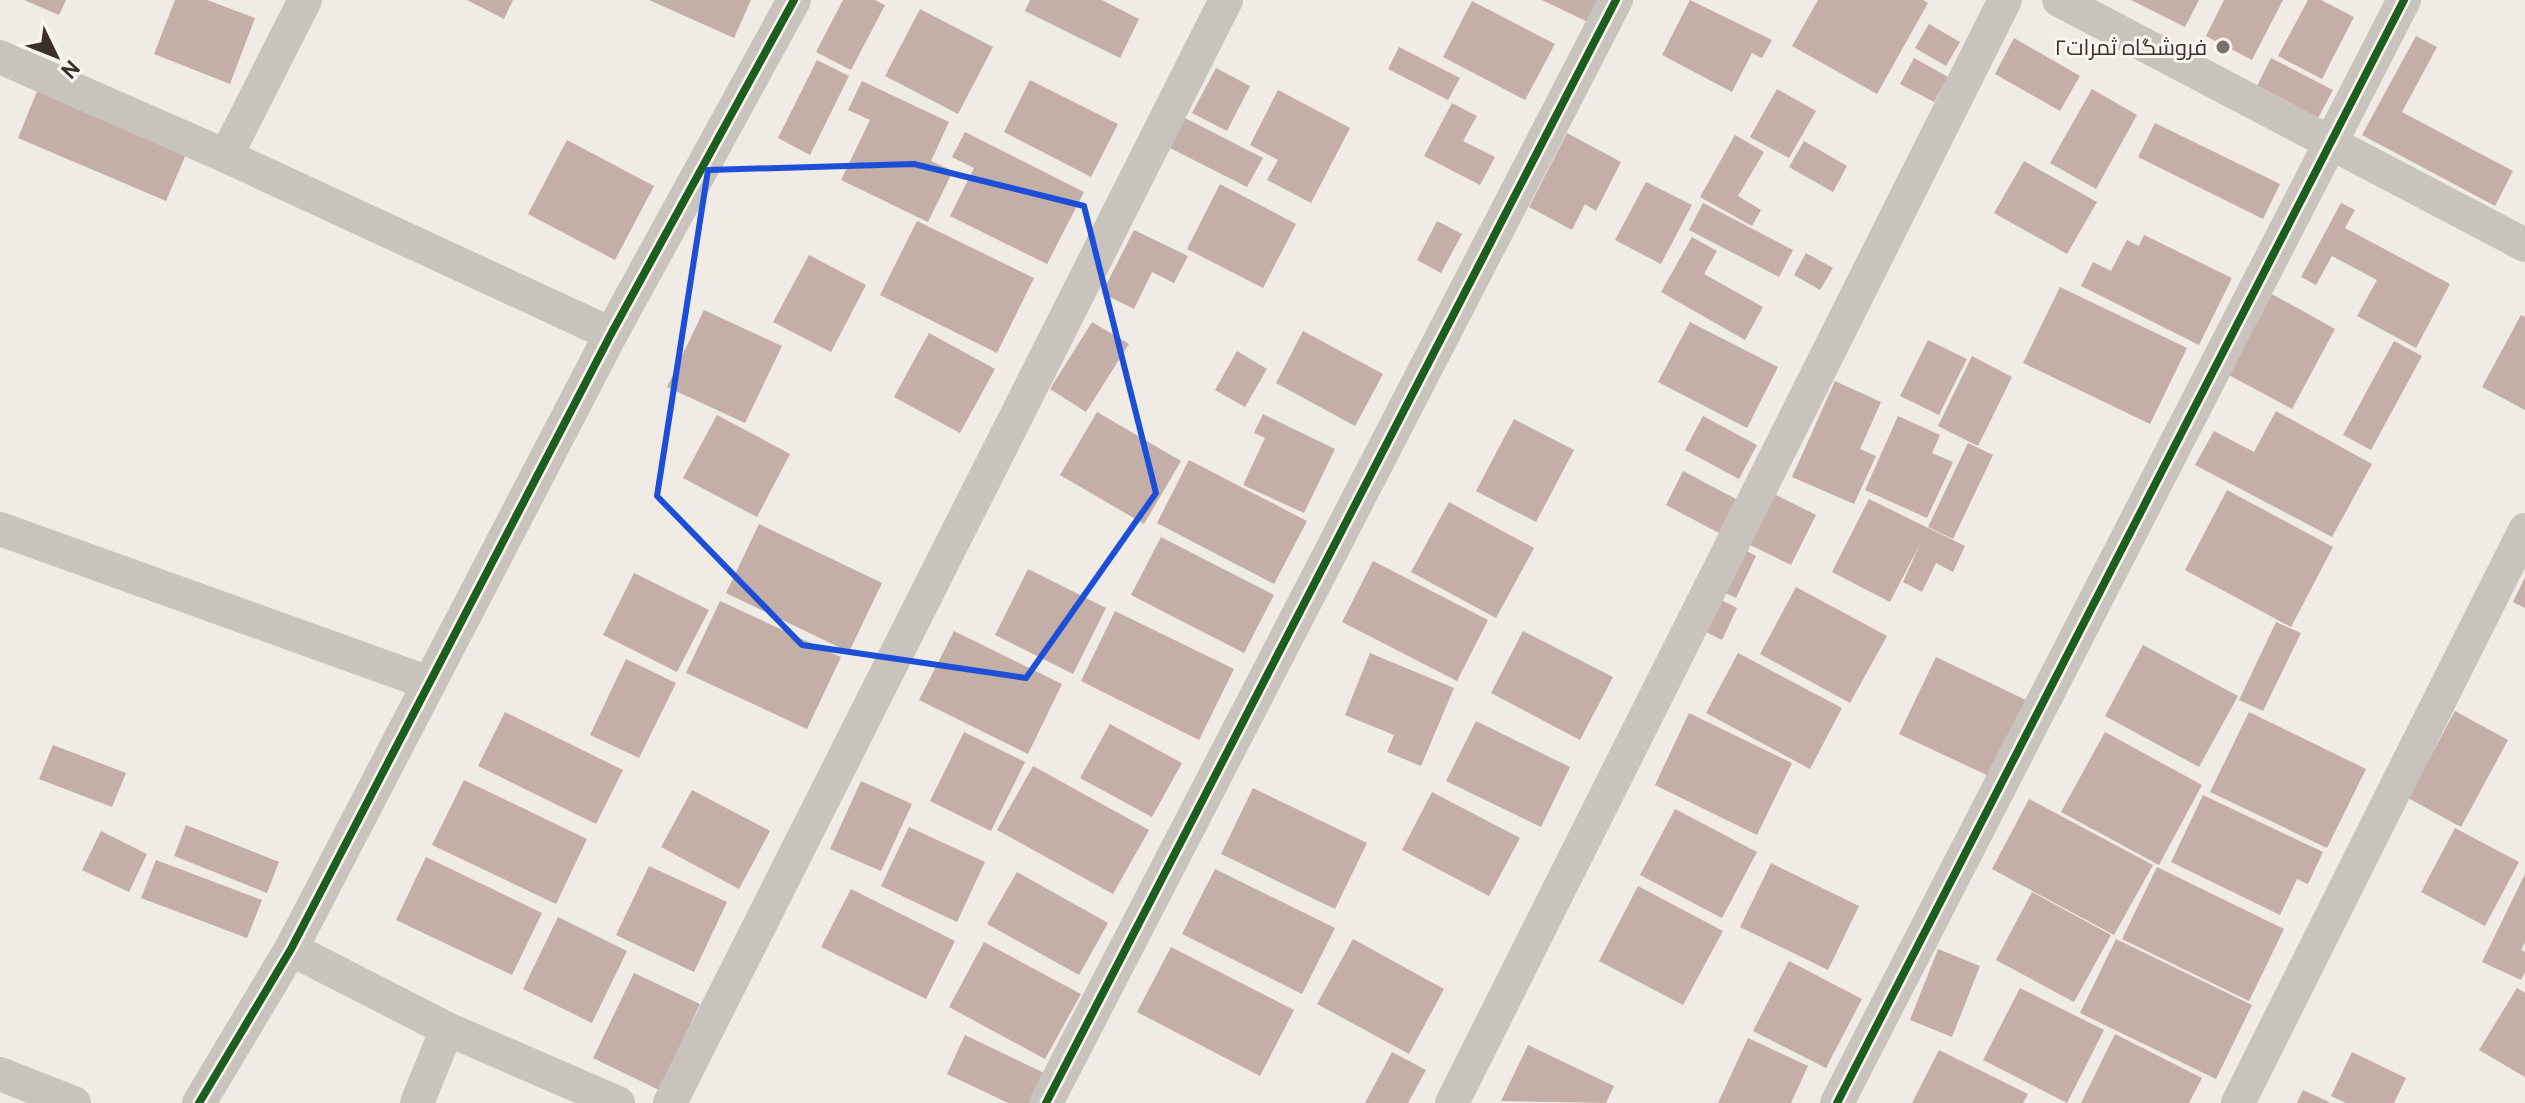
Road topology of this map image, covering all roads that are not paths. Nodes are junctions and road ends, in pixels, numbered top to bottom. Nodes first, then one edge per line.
1 (305, 0) edge
2 (794, 0) edge
3 (1226, 0) edge
4 (1616, 0) edge
5 (2005, 0) edge
6 (2059, 0) edge
7 (2404, 0) edge
8 (0, 57) edge
9 (2329, 142) junction
10 (226, 156) junction
11 (2525, 245) edge
12 (611, 334) junction
13 (0, 529) edge
14 (2525, 530) edge
15 (429, 683) junction
16 (291, 949) junction
17 (447, 1029) junction
18 (0, 1074) edge
19 (74, 1103) edge
20 (199, 1103) edge
21 (417, 1103) edge
22 (618, 1103) edge
23 (670, 1103) edge
24 (1046, 1103) edge
25 (1452, 1103) edge
26 (1837, 1103) edge
27 (2238, 1103) edge

1 - 10 street
2 - 12 street
3 - 23 street
4 - 24 street
5 - 25 street
6 - 9 street
7 - 9 street
8 - 10 street
9 - 11 street
9 - 26 street
10 - 12 street
12 - 15 street
13 - 15 street
14 - 27 street
15 - 16 street
16 - 17 street
16 - 20 street
17 - 21 street
17 - 22 street
18 - 19 street

